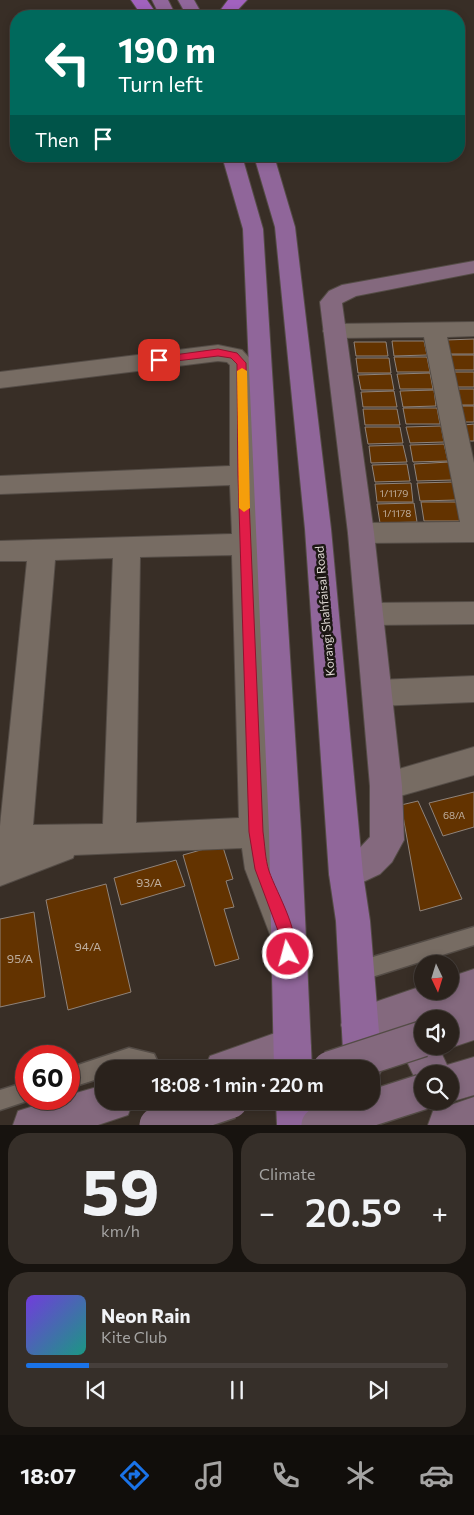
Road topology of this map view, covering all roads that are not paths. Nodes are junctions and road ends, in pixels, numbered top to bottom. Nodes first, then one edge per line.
1 (239, 0) edge
2 (228, 10) edge
3 (234, 162) edge
4 (266, 162) edge
5 (474, 267) edge
6 (434, 329) junction
7 (474, 329) edge
8 (334, 331) junction
9 (0, 380) edge
10 (243, 475) junction
11 (0, 485) edge
12 (474, 526) edge
13 (474, 532) edge
14 (361, 533) junction
15 (246, 544) junction
16 (127, 548) junction
17 (0, 551) edge
18 (42, 551) junction
19 (474, 613) edge
20 (369, 614) junction
21 (474, 689) edge
22 (377, 693) junction
23 (474, 761) edge
24 (386, 786) junction
25 (271, 831) junction
26 (119, 839) junction
27 (82, 840) junction
28 (8, 841) edge
29 (0, 870) edge
30 (346, 874) junction
31 (474, 936) edge
32 (356, 972) junction
33 (474, 987) edge
34 (474, 1022) edge
35 (359, 1025) junction
36 (412, 1025) edge
37 (459, 1027) edge
38 (292, 1058) edge
39 (124, 1060) edge
40 (141, 1060) edge
41 (279, 1060) edge
42 (347, 1060) edge
43 (363, 1060) edge
44 (428, 1065) edge
45 (95, 1069) edge
46 (80, 1074) edge
47 (474, 1076) edge
48 (459, 1080) edge
49 (15, 1095) edge
50 (414, 1095) edge
51 (0, 1100) edge
52 (95, 1107) edge
53 (195, 1110) edge
54 (202, 1110) edge
55 (295, 1110) edge
56 (368, 1110) edge
57 (32, 1125) edge
58 (156, 1125) edge
59 (196, 1125) edge
60 (296, 1125) edge
61 (319, 1125) edge
62 (370, 1125) edge

1 - 2 highway
3 - 25 main road
4 - 30 main road, Korangi Shahfaisal Road
5 - 8 street
6 - 7 street
6 - 8 street
6 - 12 street
8 - 14 street
9 - 10 street
10 - 11 street
10 - 15 street
13 - 14 street
14 - 20 street
15 - 16 street
15 - 25 street
16 - 18 street
16 - 26 street
17 - 18 street
18 - 28 street
19 - 20 street
20 - 22 street
21 - 22 street
22 - 24 street
23 - 24 street
24 - 30 street
25 - 26 street
25 - 38 main road
26 - 27 street
27 - 28 street
27 - 29 street
30 - 32 main road, Korangi Shahfaisal Road
31 - 32 lane
32 - 35 main road, Korangi Shahfaisal Road
33 - 36 street
34 - 37 street
35 - 36 street
35 - 43 main road, Korangi Shahfaisal Road
36 - 42 street, bridge
36 - 44 street
38 - 41 street
39 - 40 lane
45 - 46 lane
47 - 48 street
49 - 51 lane
50 - 61 street, bridge
52 - 57 street
53 - 59 street
54 - 58 street, bridge
55 - 60 main road
56 - 62 main road

